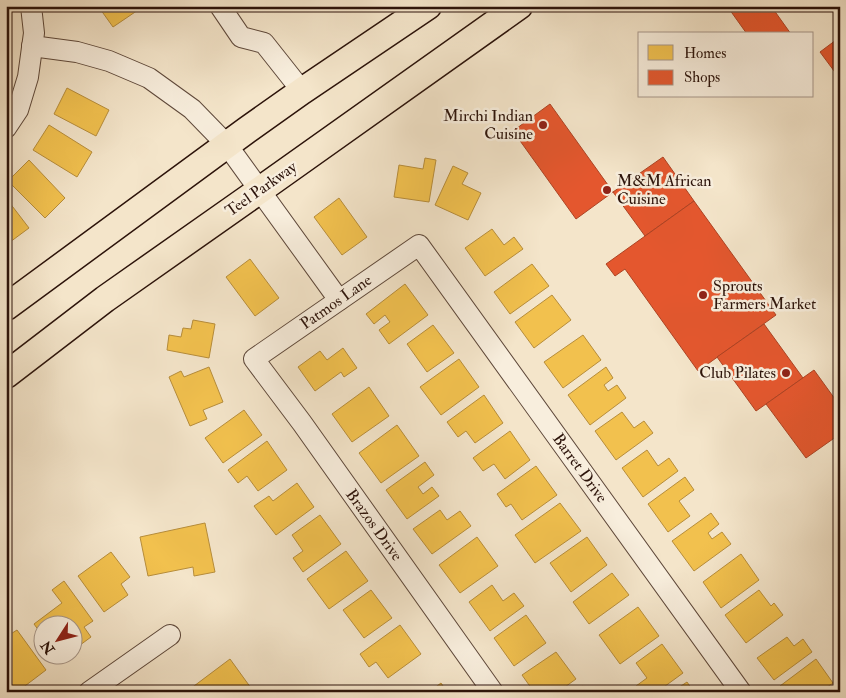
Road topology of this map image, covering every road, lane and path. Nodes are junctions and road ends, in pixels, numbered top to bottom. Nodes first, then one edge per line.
1 (31, 6) edge
2 (220, 6) edge
3 (428, 6) edge
4 (516, 7) edge
5 (32, 46) junction
6 (302, 91) junction
7 (6, 128) edge
8 (227, 145) junction
9 (260, 190) junction
10 (419, 245) joint
11 (339, 300) junction
12 (6, 307) edge
13 (254, 359) joint
14 (6, 374) edge
15 (170, 635) dead end
16 (88, 692) edge
17 (494, 692) edge
18 (741, 692) edge

1 - 5 street
2 - 6 street
3 - 6 main road
4 - 9 main road, Teel Parkway
5 - 7 street
5 - 8 street
6 - 8 main road
8 - 9 street
8 - 12 main road
9 - 11 street
9 - 14 main road, Teel Parkway
10 - 11 street, Patmos Lane
10 - 18 street, Barret Drive
11 - 13 street, Patmos Lane
13 - 17 street, Brazos Drive
15 - 16 street

